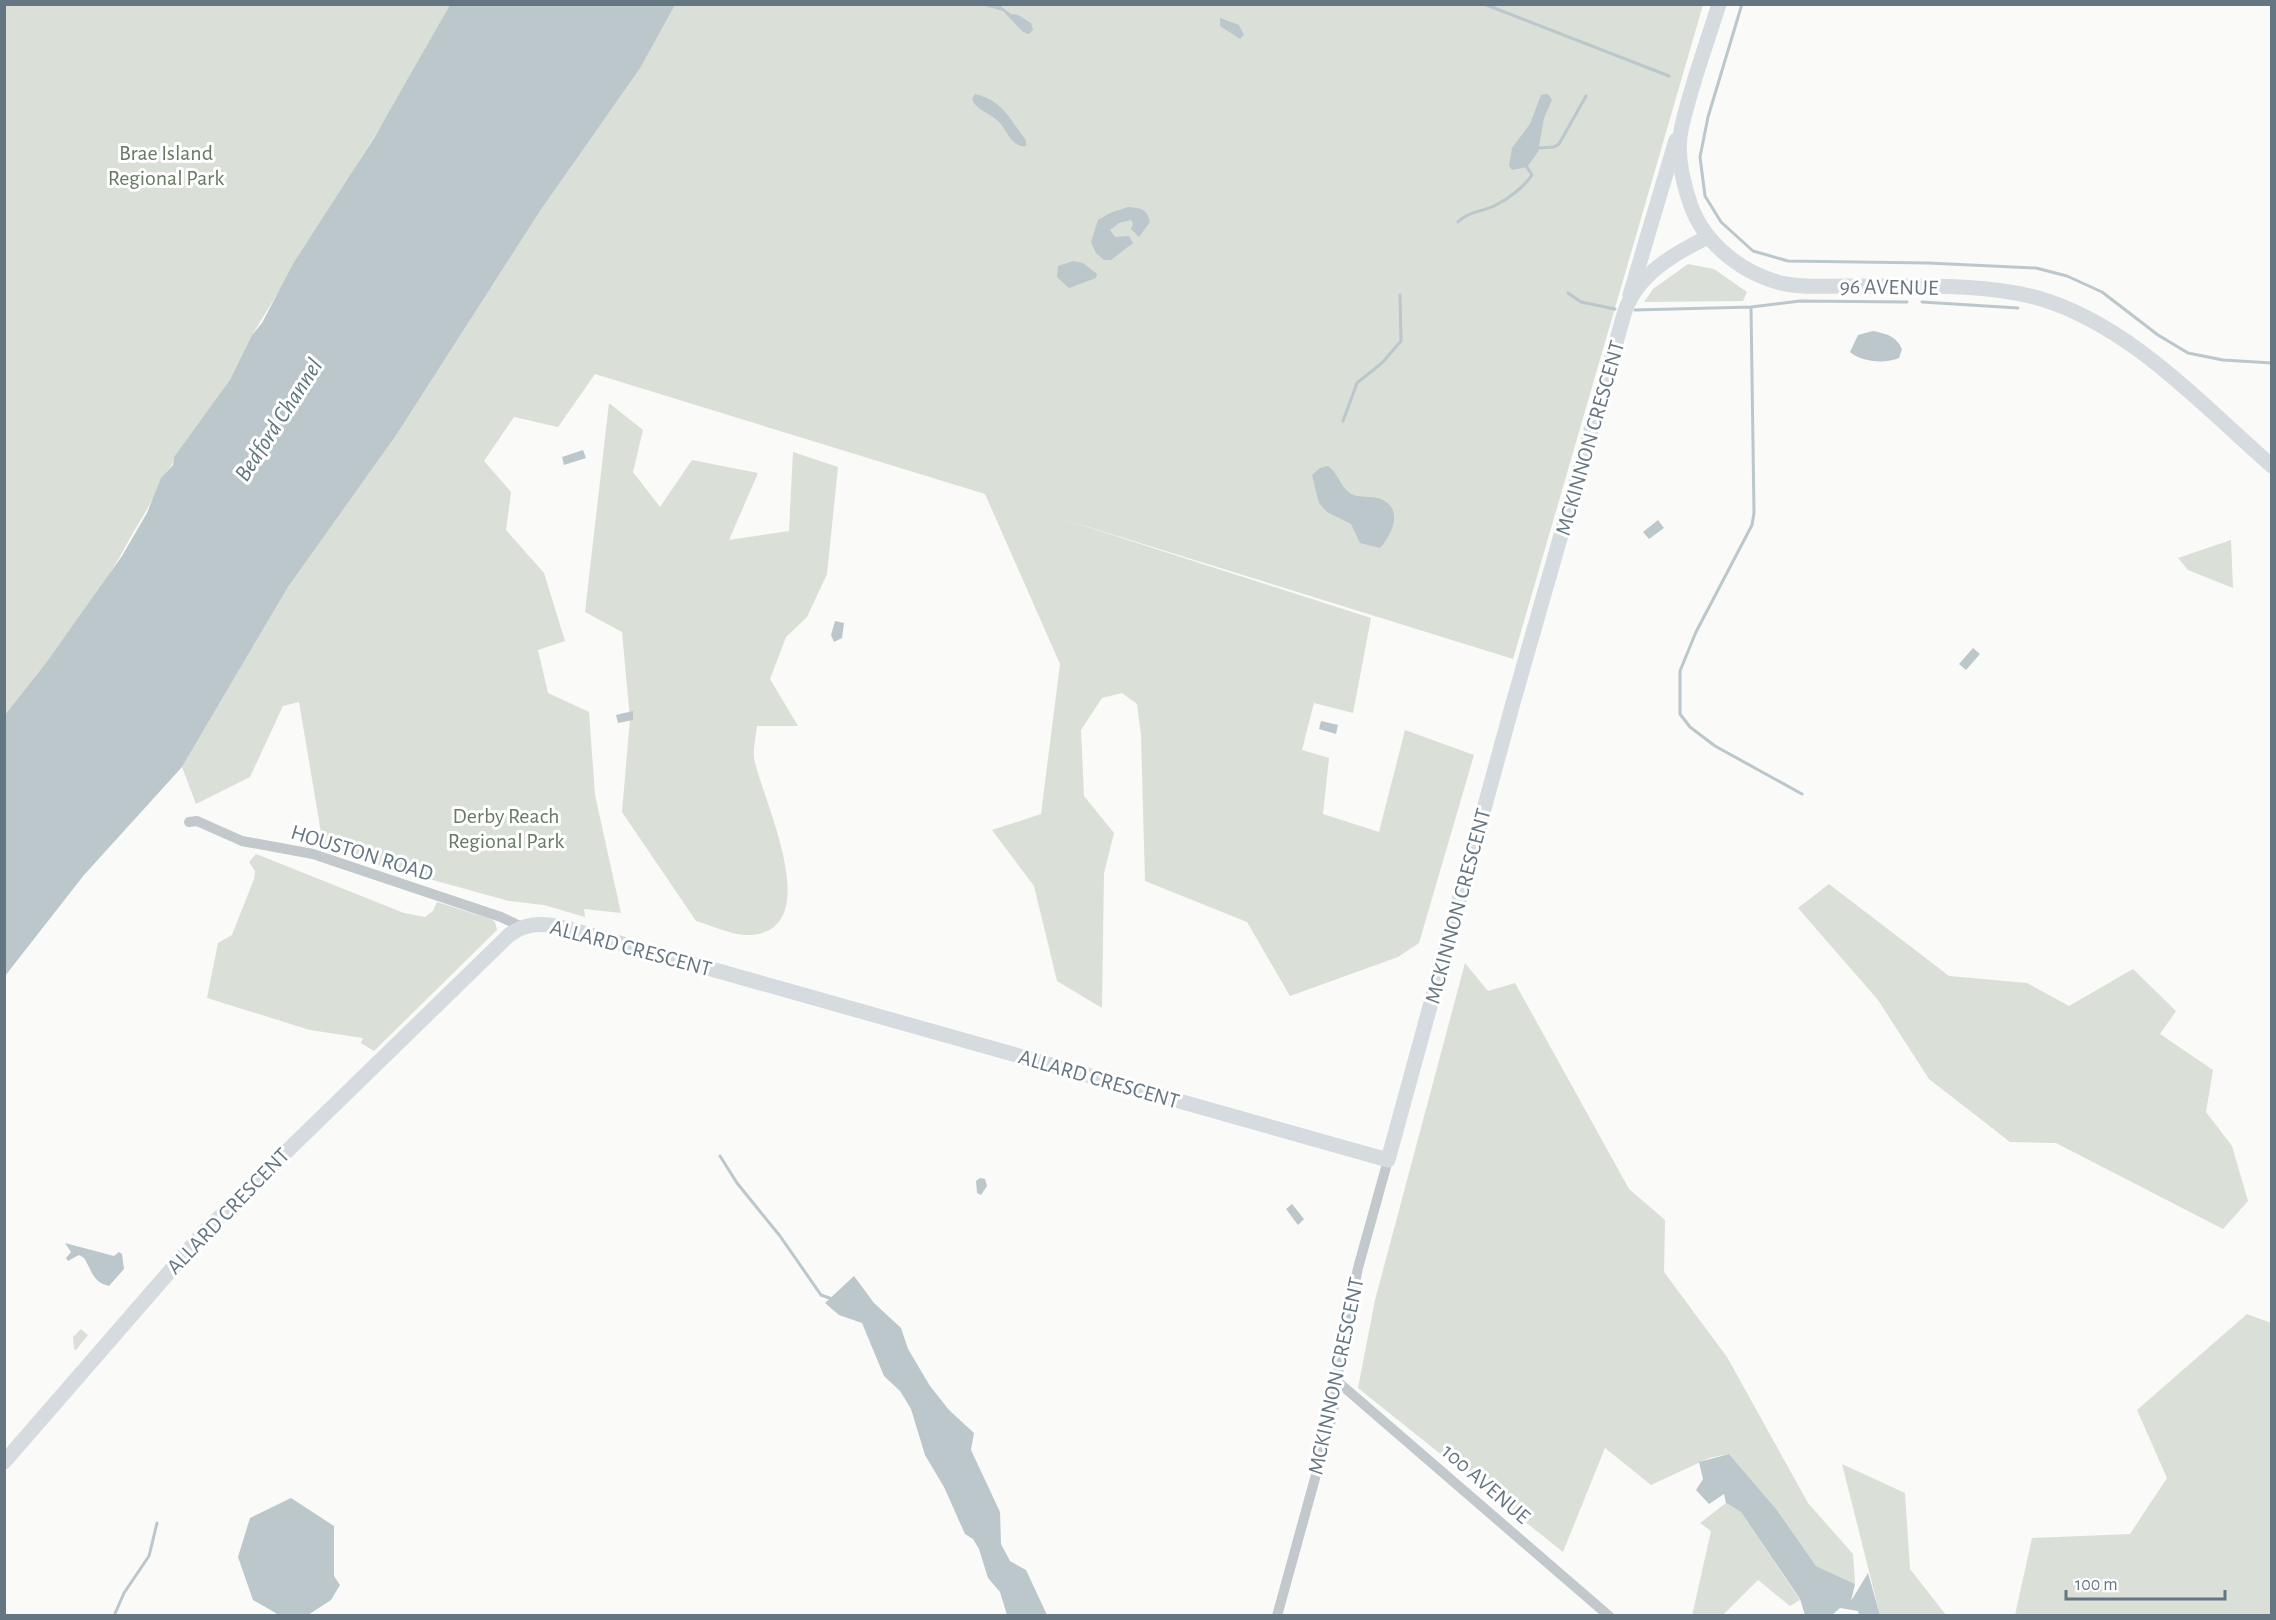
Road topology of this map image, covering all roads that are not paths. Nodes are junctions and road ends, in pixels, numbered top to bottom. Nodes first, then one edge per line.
1 (1719, 4) edge
2 (1680, 132) junction
3 (1708, 237) junction
4 (1628, 304) junction
5 (2271, 466) edge
6 (189, 822) dead end
7 (522, 927) junction
8 (1388, 1160) junction
9 (1338, 1382) junction
10 (4, 1462) edge
11 (1277, 1616) edge
12 (1609, 1616) edge

1 - 2 street, 96 AVENUE
2 - 3 street, 96 AVENUE
2 - 4 street
3 - 4 street, MCKINNON CRESCENT
3 - 5 street, 96 AVENUE
4 - 8 street, MCKINNON CRESCENT
6 - 7 street, HOUSTON ROAD
7 - 8 street, ALLARD CRESCENT
7 - 10 street, ALLARD CRESCENT
8 - 9 street, MCKINNON CRESCENT
9 - 11 street, MCKINNON CRESCENT
9 - 12 street, 100 AVENUE

